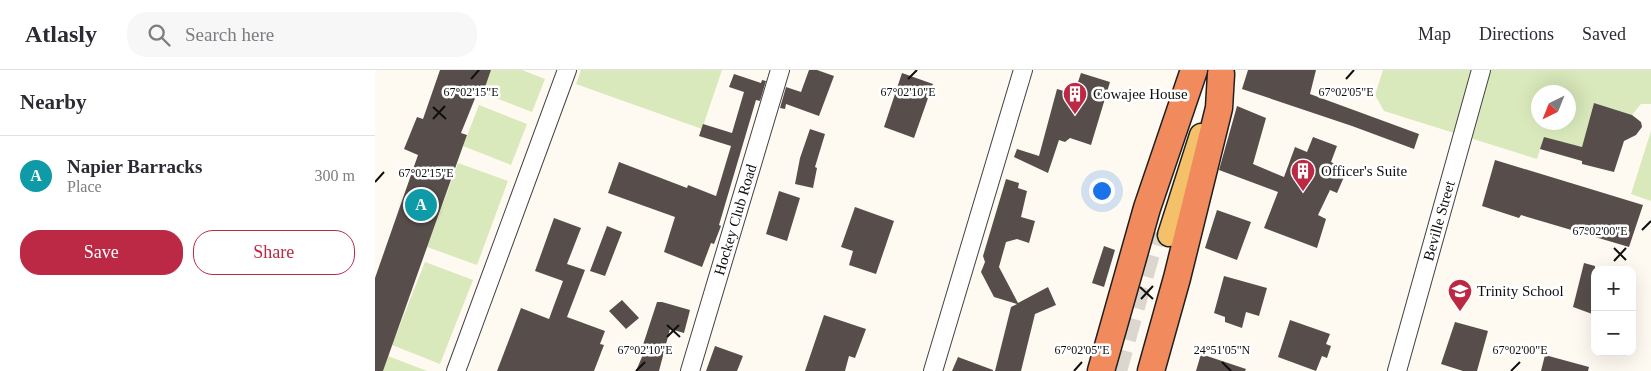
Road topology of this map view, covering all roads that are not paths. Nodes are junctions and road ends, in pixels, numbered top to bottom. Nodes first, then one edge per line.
1 (567, 70) edge
2 (780, 70) edge
3 (1023, 70) edge
4 (1194, 70) edge
5 (1481, 70) edge
6 (1215, 71) edge
7 (1162, 233) tunnel mouth
8 (456, 371) edge
9 (690, 371) edge
10 (933, 371) edge
11 (1101, 371) edge
12 (1151, 371) edge
13 (1397, 371) edge

1 - 8 street
2 - 9 street, Hockey Club Road
3 - 10 street
4 - 11 highway
5 - 13 street, Beville Street
6 - 7 main road
6 - 12 highway

